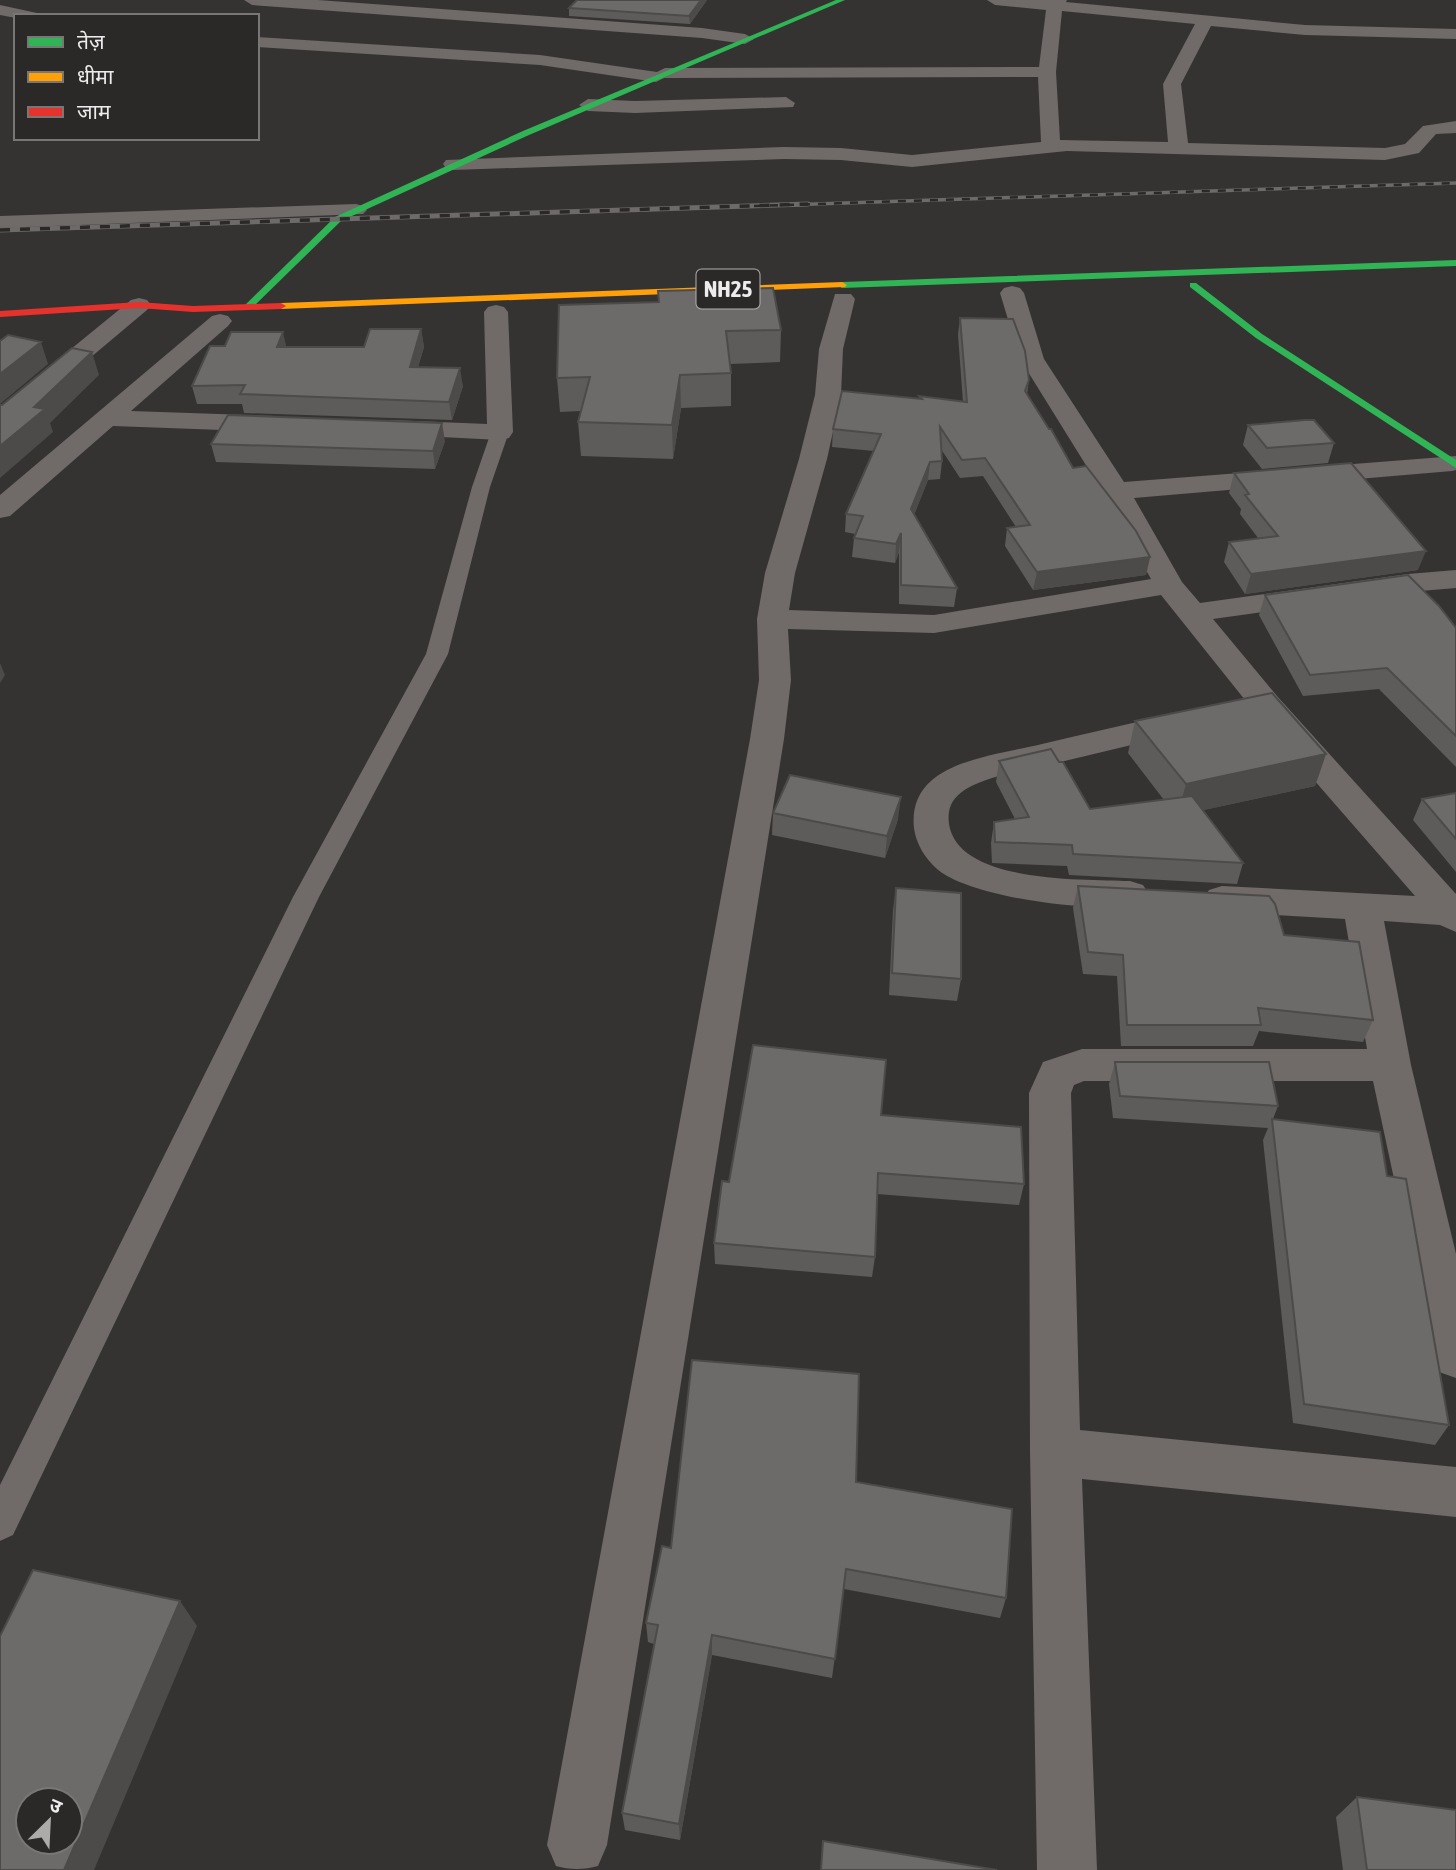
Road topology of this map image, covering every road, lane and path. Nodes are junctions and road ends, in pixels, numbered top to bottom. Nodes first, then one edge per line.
1 (252, 0) edge
2 (410, 0) edge
3 (842, 0) edge
4 (995, 0) edge
5 (1179, 0) edge
6 (1057, 4) edge
7 (0, 10) edge
8 (656, 10) edge
9 (1348, 11) dead end
10 (396, 12) junction
11 (21, 14) edge
12 (1184, 19) junction
13 (1205, 21) junction
14 (642, 29) junction
15 (1359, 32) junction
16 (1456, 34) edge
17 (745, 39) junction
18 (259, 42) edge
19 (1047, 72) junction
20 (661, 75) junction
21 (786, 103) dead end
22 (588, 104) junction
23 (1456, 127) edge
24 (1051, 146) junction
25 (1179, 149) junction
26 (453, 163) junction
27 (356, 210) junction
28 (0, 222) edge
29 (1456, 263) edge
30 (1456, 277) edge
31 (1193, 285) junction
32 (1012, 293) junction
33 (843, 299) junction
34 (248, 307) junction
35 (130, 312) junction
36 (496, 312) junction
37 (0, 314) edge
38 (220, 321) junction
39 (0, 326) edge
40 (105, 418) junction
41 (0, 419) edge
42 (296, 425) edge
43 (363, 427) edge
44 (499, 432) junction
45 (1454, 464) edge
46 (1115, 491) junction
47 (0, 510) edge
48 (1456, 579) edge
49 (1408, 583) junction
50 (1169, 585) junction
51 (1437, 611) edge
52 (1192, 613) junction
53 (772, 619) junction
54 (1265, 702) junction
55 (1362, 906) junction
56 (1454, 914) edge
57 (1390, 1065) junction
58 (1456, 1356) edge
59 (1055, 1452) junction
60 (1456, 1492) edge
61 (0, 1523) edge
62 (578, 1845) dead end
63 (1067, 1870) edge

1 - 10 street
2 - 10 street
3 - 17 main road
4 - 6 street
5 - 12 street
6 - 12 street
6 - 19 street
7 - 11 street
8 - 14 street
9 - 15 street
10 - 14 street
12 - 13 street
13 - 15 street
13 - 25 street
14 - 17 street
15 - 16 street
17 - 20 main road
18 - 20 street
19 - 20 street
19 - 24 street
20 - 22 main road
21 - 22 street
22 - 26 main road
23 - 25 street
24 - 25 street
24 - 26 street
26 - 27 main road
27 - 28 street
27 - 34 main road
29 - 34 main road, NH25
30 - 31 main road, NH25
31 - 32 main road, NH25
31 - 45 main road
32 - 33 main road, NH25
32 - 46 street
33 - 36 main road, NH25
33 - 53 street
34 - 35 main road, NH25
35 - 37 main road, NH25
35 - 38 main road, NH25
35 - 39 main road, NH25
35 - 41 street
36 - 38 main road, NH25
36 - 44 street
38 - 40 street
40 - 42 street
40 - 47 street
43 - 44 street
44 - 61 lane
45 - 46 street
46 - 50 street
48 - 49 street
49 - 51 street
49 - 52 street
50 - 52 street
50 - 53 street
52 - 54 street
53 - 62 street
54 - 55 street
54 - 56 street
55 - 56 street
55 - 57 street
57 - 58 street
57 - 59 street
59 - 60 street
59 - 63 street

